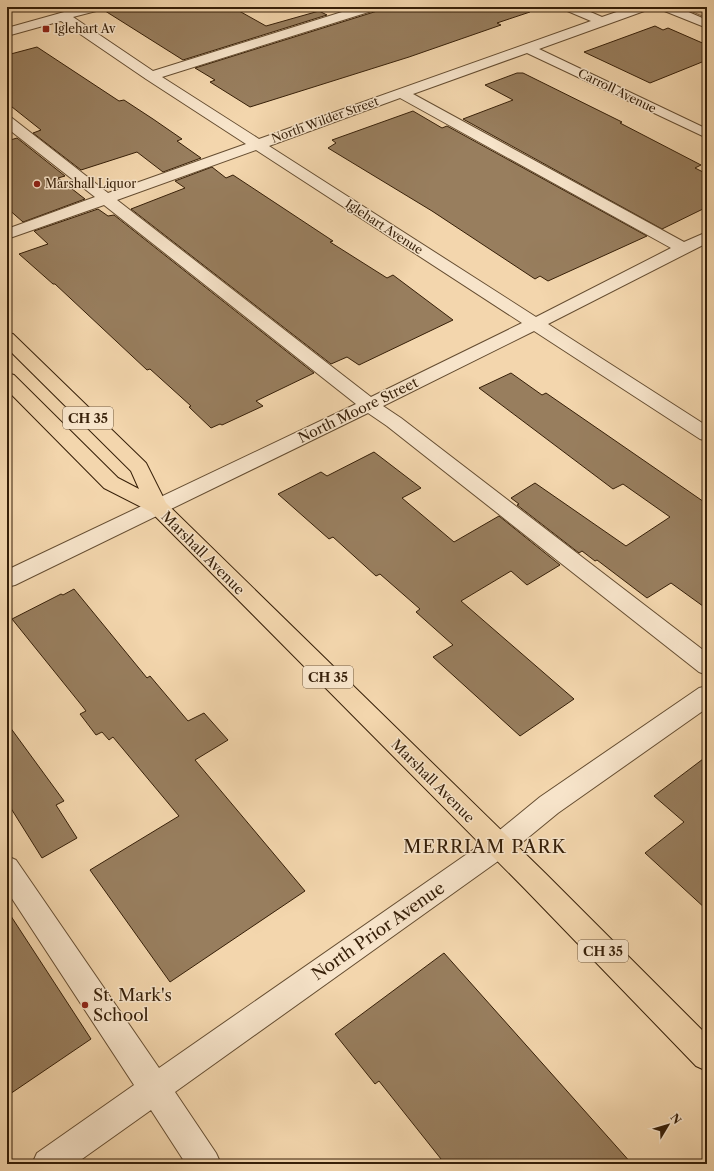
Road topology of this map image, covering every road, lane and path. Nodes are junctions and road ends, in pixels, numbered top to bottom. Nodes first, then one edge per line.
1 (96, 7) edge
2 (372, 7) edge
3 (569, 7) edge
4 (643, 7) edge
5 (666, 7) edge
6 (63, 16) junction
7 (602, 22) junction
8 (707, 24) edge
9 (7, 32) edge
10 (527, 48) junction
11 (151, 76) junction
12 (401, 93) junction
13 (7, 121) edge
14 (707, 134) edge
15 (258, 144) junction
16 (107, 198) junction
17 (7, 234) edge
18 (707, 237) edge
19 (683, 248) junction
20 (533, 324) junction
21 (7, 338) edge
22 (7, 379) edge
23 (369, 405) junction
24 (707, 435) edge
25 (158, 507) junction
26 (7, 579) edge
27 (707, 666) edge
28 (707, 695) edge
29 (499, 846) junction
30 (7, 868) edge
31 (707, 1056) edge
32 (154, 1090) junction
33 (48, 1164) edge
34 (205, 1164) edge

1 - 6 street
2 - 11 street
3 - 7 street
4 - 7 street, North Wilder Street
5 - 8 street
6 - 9 street
6 - 11 street, Iglehart Avenue
7 - 10 street, North Wilder Street
10 - 12 street, North Wilder Street
10 - 14 street, Carroll Avenue
11 - 15 street, Iglehart Avenue
12 - 15 street, North Wilder Street
12 - 19 street
13 - 16 street
15 - 16 street, North Wilder Street
15 - 20 street, Iglehart Avenue
16 - 17 street, North Wilder Street
16 - 23 street
18 - 19 street, North Moore Street
19 - 20 street, North Moore Street
20 - 23 street, North Moore Street
20 - 24 street, Iglehart Avenue
21 - 25 main road, Marshall Avenue / CH 35
22 - 25 main road, Marshall Avenue / CH 35
23 - 25 street, North Moore Street
23 - 27 street
25 - 26 street, North Moore Street
25 - 29 main road, Marshall Avenue / CH 35
28 - 29 street, North Prior Avenue
29 - 31 main road, Marshall Avenue / CH 35
29 - 32 street, North Prior Avenue
30 - 32 street
32 - 33 street, North Prior Avenue
32 - 34 street

